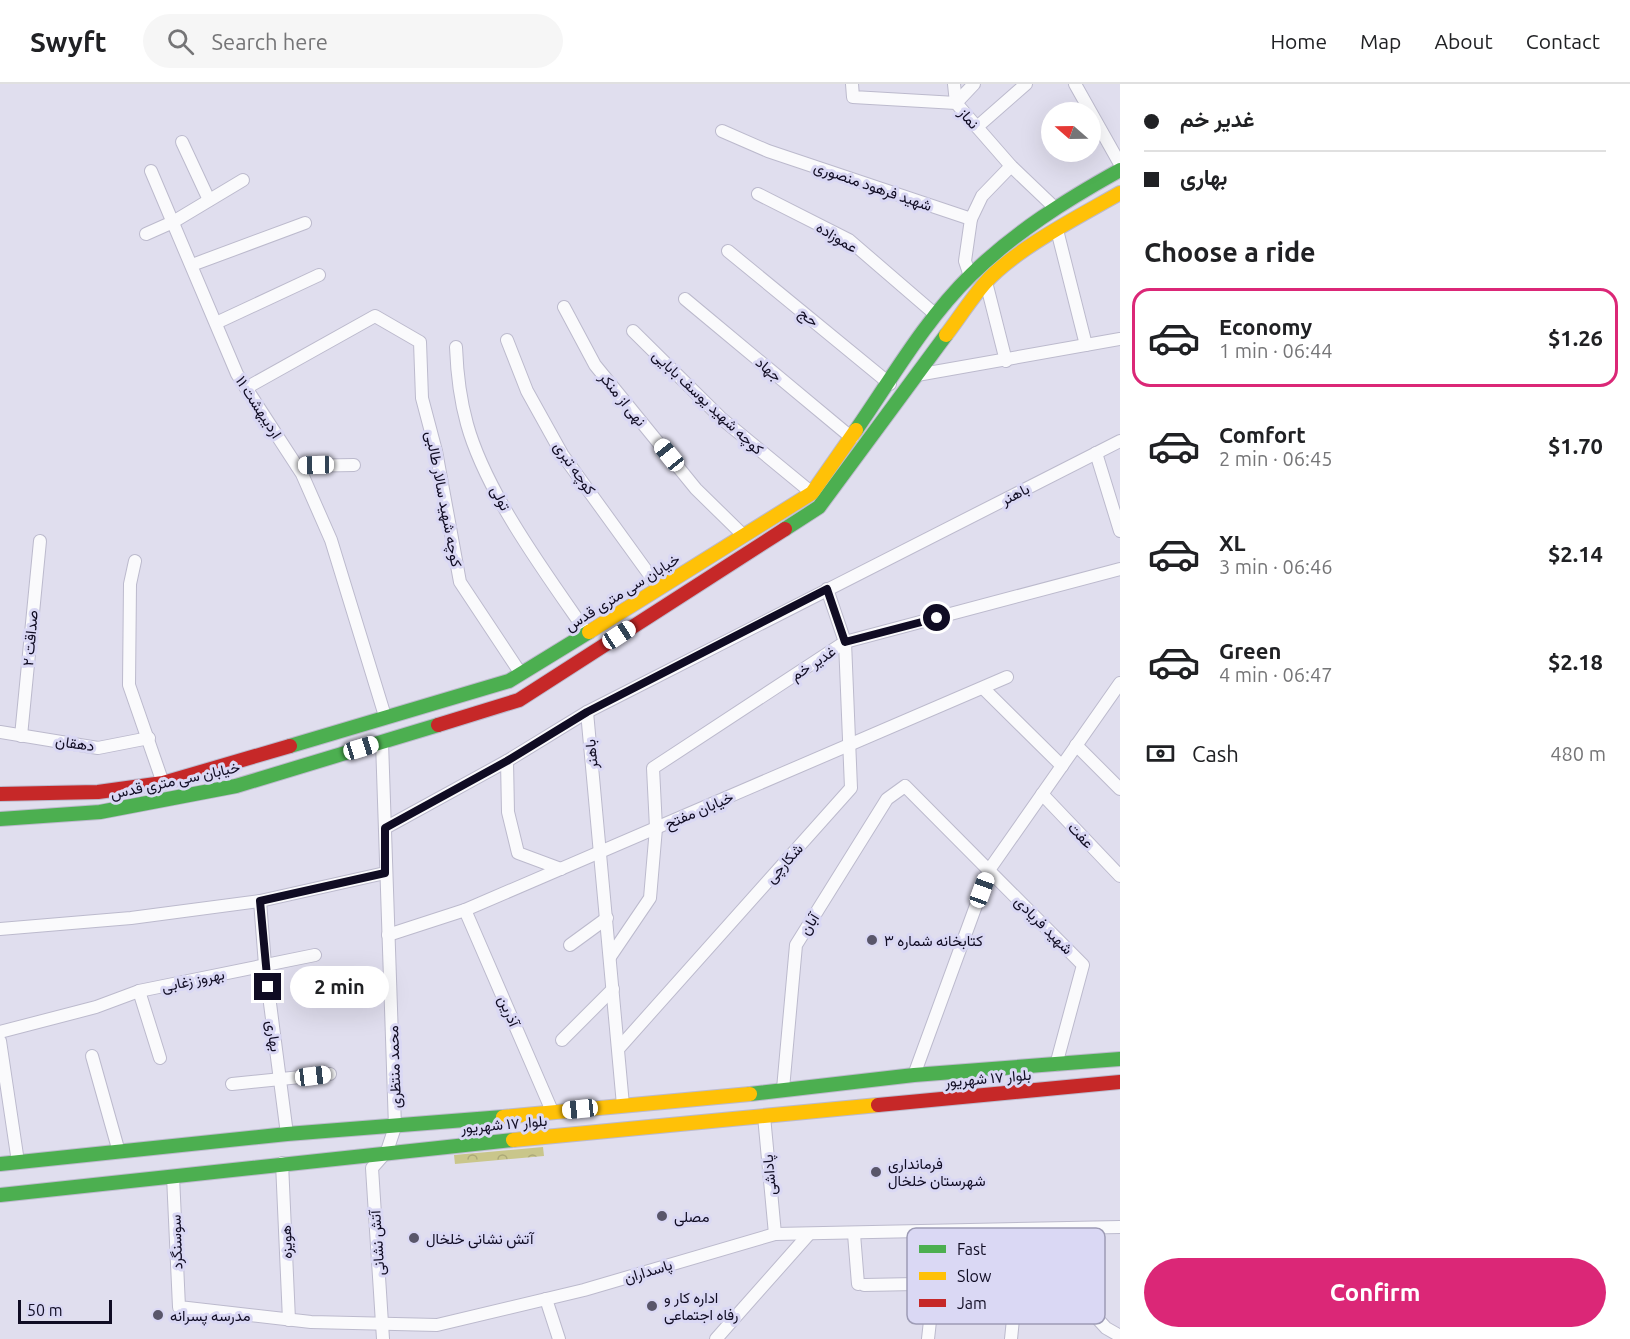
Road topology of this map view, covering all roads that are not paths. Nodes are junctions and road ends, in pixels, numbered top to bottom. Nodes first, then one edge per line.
1 (954, 84) edge
2 (974, 84) edge
3 (1026, 84) edge
4 (1075, 84) edge
5 (853, 90) edge
6 (956, 102) junction
7 (977, 127) junction
8 (722, 131) dead end
9 (182, 142) dead end
10 (1120, 164) edge
11 (1011, 166) junction
12 (1120, 170) edge
13 (151, 171) dead end
14 (243, 180) dead end
15 (1120, 193) edge
16 (758, 194) dead end
17 (210, 200) junction
18 (1054, 207) junction
19 (971, 219) junction
20 (173, 222) junction
21 (305, 223) dead end
22 (1057, 230) junction
23 (146, 234) dead end
24 (728, 251) dead end
25 (192, 265) junction
26 (319, 275) dead end
27 (970, 276) junction
28 (986, 282) junction
29 (685, 299) dead end
30 (564, 307) dead end
31 (936, 315) junction
32 (216, 323) junction
33 (633, 331) dead end
34 (1120, 339) edge
35 (507, 340) dead end
36 (1086, 345) junction
37 (456, 347) dead end
38 (1006, 361) junction
39 (917, 375) junction
40 (890, 384) junction
41 (246, 388) junction
42 (852, 438) junction
43 (1120, 441) edge
44 (1096, 453) junction
45 (354, 465) dead end
46 (297, 466) junction
47 (812, 493) junction
48 (1120, 531) edge
49 (743, 535) junction
50 (40, 541) dead end
51 (135, 561) dead end
52 (1120, 569) edge
53 (659, 588) junction
54 (827, 589) junction
55 (587, 633) junction
56 (845, 642) junction
57 (1007, 677) dead end
58 (515, 678) junction
59 (1119, 686) edge
60 (983, 688) junction
61 (519, 700) junction
62 (587, 712) junction
63 (385, 716) junction
64 (0, 732) edge
65 (21, 736) junction
66 (149, 738) junction
67 (382, 742) junction
68 (1076, 745) junction
69 (850, 746) junction
70 (507, 761) junction
71 (228, 766) junction
72 (1062, 766) junction
73 (163, 783) junction
74 (236, 786) junction
75 (905, 786) joint
76 (1120, 789) edge
77 (0, 794) edge
78 (1042, 794) junction
79 (0, 819) edge
80 (385, 828) junction
81 (656, 828) junction
82 (600, 852) junction
83 (561, 869) junction
84 (989, 870) junction
85 (385, 873) junction
86 (1120, 876) edge
87 (260, 901) junction
88 (465, 910) junction
89 (607, 918) junction
90 (0, 929) edge
91 (388, 935) junction
92 (570, 945) dead end
93 (315, 955) dead end
94 (610, 957) junction
95 (265, 965) junction
96 (614, 989) junction
97 (139, 991) junction
98 (0, 1032) edge
99 (562, 1040) dead end
100 (0, 1041) edge
101 (619, 1048) junction
102 (92, 1056) dead end
103 (160, 1058) dead end
104 (1120, 1059) edge
105 (1056, 1065) junction
106 (330, 1074) dead end
107 (914, 1075) junction
108 (280, 1079) junction
109 (1120, 1082) edge
110 (232, 1084) dead end
111 (783, 1089) junction
112 (756, 1091) junction
113 (623, 1105) junction
114 (580, 1109) junction
115 (552, 1111) junction
116 (761, 1117) junction
117 (395, 1127) junction
118 (287, 1134) junction
119 (576, 1134) junction
120 (387, 1151) junction
121 (119, 1152) junction
122 (18, 1162) junction
123 (282, 1163) junction
124 (0, 1164) edge
125 (173, 1176) junction
126 (0, 1195) edge
127 (1120, 1227) edge
128 (1075, 1228) edge
129 (907, 1232) edge
130 (775, 1234) junction
131 (809, 1234) junction
132 (855, 1234) junction
133 (907, 1283) edge
134 (546, 1299) junction
135 (179, 1307) joint
136 (289, 1320) junction
137 (383, 1324) junction
138 (930, 1324) edge
139 (1013, 1324) edge
140 (1105, 1334) edge
141 (1120, 1336) edge
142 (383, 1339) edge
143 (559, 1339) edge
144 (716, 1339) edge
145 (928, 1339) edge
146 (1011, 1339) edge

1 - 6 street
2 - 6 street
3 - 7 street
4 - 10 street
5 - 6 street, نماز
6 - 7 street, نماز
7 - 11 street, نماز
8 - 19 street, شهید فرهود منصوری
9 - 17 street
11 - 18 street, نماز
11 - 19 street
12 - 18 main road, خیابان سی متری قدس
13 - 20 street, ۱۱ اردیبهشت
14 - 17 street
15 - 22 main road, خیابان سی متری قدس
16 - 31 street, عموزاده
17 - 20 street
18 - 27 main road, خیابان سی متری قدس
19 - 27 street
20 - 23 street
20 - 25 street, ۱۱ اردیبهشت
21 - 25 street
22 - 28 main road, خیابان سی متری قدس
22 - 36 street
24 - 40 street, حج
25 - 32 street, ۱۱ اردیبهشت
26 - 32 street
27 - 31 main road, خیابان سی متری قدس
28 - 38 street
28 - 39 main road, خیابان سی متری قدس
29 - 42 street, جهاد
30 - 49 street, نهی از منکر
31 - 40 main road, خیابان سی متری قدس
32 - 41 street, ۱۱ اردیبهشت
33 - 47 street, کوچه شهید یوسف بابایی
34 - 36 street
35 - 53 street, کوچه تبری
36 - 38 street
37 - 55 street, تولی
38 - 39 street
39 - 61 main road, خیابان سی متری قدس
40 - 42 main road, خیابان سی متری قدس
41 - 46 street, ۱۱ اردیبهشت
41 - 58 street, کوچه شهید سالار طالبی
42 - 47 main road, خیابان سی متری قدس
43 - 44 street, باهنر
44 - 48 street
44 - 54 street, باهنر
45 - 46 street
46 - 63 street, ۱۱ اردیبهشت
47 - 49 main road, خیابان سی متری قدس
49 - 53 main road, خیابان سی متری قدس
50 - 65 street, صداقت ۲
51 - 66 street
52 - 56 street, غدیر خم
53 - 55 main road, خیابان سی متری قدس
54 - 56 street, شکارچی
54 - 62 street, باهنر
55 - 58 main road, خیابان سی متری قدس
56 - 69 street, شکارچی
56 - 81 street, غدیر خم
57 - 60 street, خیابان مفتح
58 - 61 main road
58 - 63 main road, خیابان سی متری قدس
59 - 68 street
60 - 69 street, خیابان مفتح
60 - 72 street
61 - 67 main road, خیابان سی متری قدس
62 - 70 street
62 - 82 street, باهنر
63 - 71 main road, خیابان سی متری قدس
64 - 65 street, دهقان
65 - 66 street, دهقان
66 - 73 street
67 - 74 main road, خیابان سی متری قدس
67 - 80 street, محمد منتظری
68 - 72 street
68 - 76 street
69 - 81 street, خیابان مفتح
69 - 101 street, شکارچی
70 - 80 street
70 - 83 street
71 - 73 main road, خیابان سی متری قدس
71 - 74 main road
72 - 78 street
73 - 77 main road, خیابان سی متری قدس
74 - 79 main road, خیابان سی متری قدس
75 - 84 street, شهید فریادی
75 - 111 street, آبان
78 - 84 street
78 - 86 street, عفت
80 - 85 street, محمد منتظری
81 - 82 street, خیابان مفتح
81 - 94 street
82 - 83 street, خیابان مفتح
82 - 89 street, باهنر
83 - 88 street, خیابان مفتح
84 - 105 street, شهید فریادی
84 - 107 street
85 - 87 street
85 - 91 street, محمد منتظری
87 - 90 street
87 - 95 street, بهاری
88 - 91 street, خیابان مفتح
88 - 115 street, آذرین
89 - 92 street
89 - 94 street, باهنر
91 - 117 street, محمد منتظری
93 - 95 street, بهروز زغابی
94 - 96 street, باهنر
95 - 97 street, بهروز زغابی
95 - 108 street, بهاری
96 - 99 street
96 - 101 street, باهنر
97 - 98 street
97 - 103 street, بهروز زغابی
100 - 122 street
101 - 113 street, باهنر
102 - 121 street
104 - 105 main road, بلوار ١٧ شهریور
105 - 107 main road, بلوار ١٧ شهریور
106 - 108 street
107 - 111 main road, بلوار ١٧ شهریور
108 - 110 street
108 - 118 street, بهاری
109 - 116 main road, بلوار ١٧ شهریور
111 - 112 main road, بلوار ١٧ شهریور
112 - 113 main road, بلوار ١٧ شهریور
112 - 116 main road
113 - 114 main road, بلوار ١٧ شهریور
114 - 115 main road, بلوار ١٧ شهریور
114 - 119 main road
115 - 117 main road, بلوار ١٧ شهریور
116 - 119 main road, بلوار ١٧ شهریور
116 - 130 street, پاداشی
117 - 118 main road, بلوار ١٧ شهریور
117 - 120 street, آتش نشانی
118 - 121 main road, بلوار ١٧ شهریور
119 - 120 main road, بلوار ١٧ شهریور
120 - 123 main road, بلوار ١٧ شهریور
120 - 137 street, آتش نشانی
121 - 122 main road, بلوار ١٧ شهریور
122 - 124 main road, بلوار ١٧ شهریور
123 - 125 main road, بلوار ١٧ شهریور
123 - 136 street, هویزه
125 - 126 main road, بلوار ١٧ شهریور
125 - 135 street, سوسنگرد
127 - 128 street, پاسداران
129 - 132 street, پاسداران
130 - 131 street, پاسداران
130 - 134 street, پاسداران
131 - 132 street, پاسداران
131 - 144 street
132 - 133 street
134 - 137 street, پاسداران
134 - 143 street
135 - 136 street, پاسداران
136 - 137 street, پاسداران
137 - 142 street, آتش نشانی
138 - 145 street
139 - 146 street
140 - 141 street

